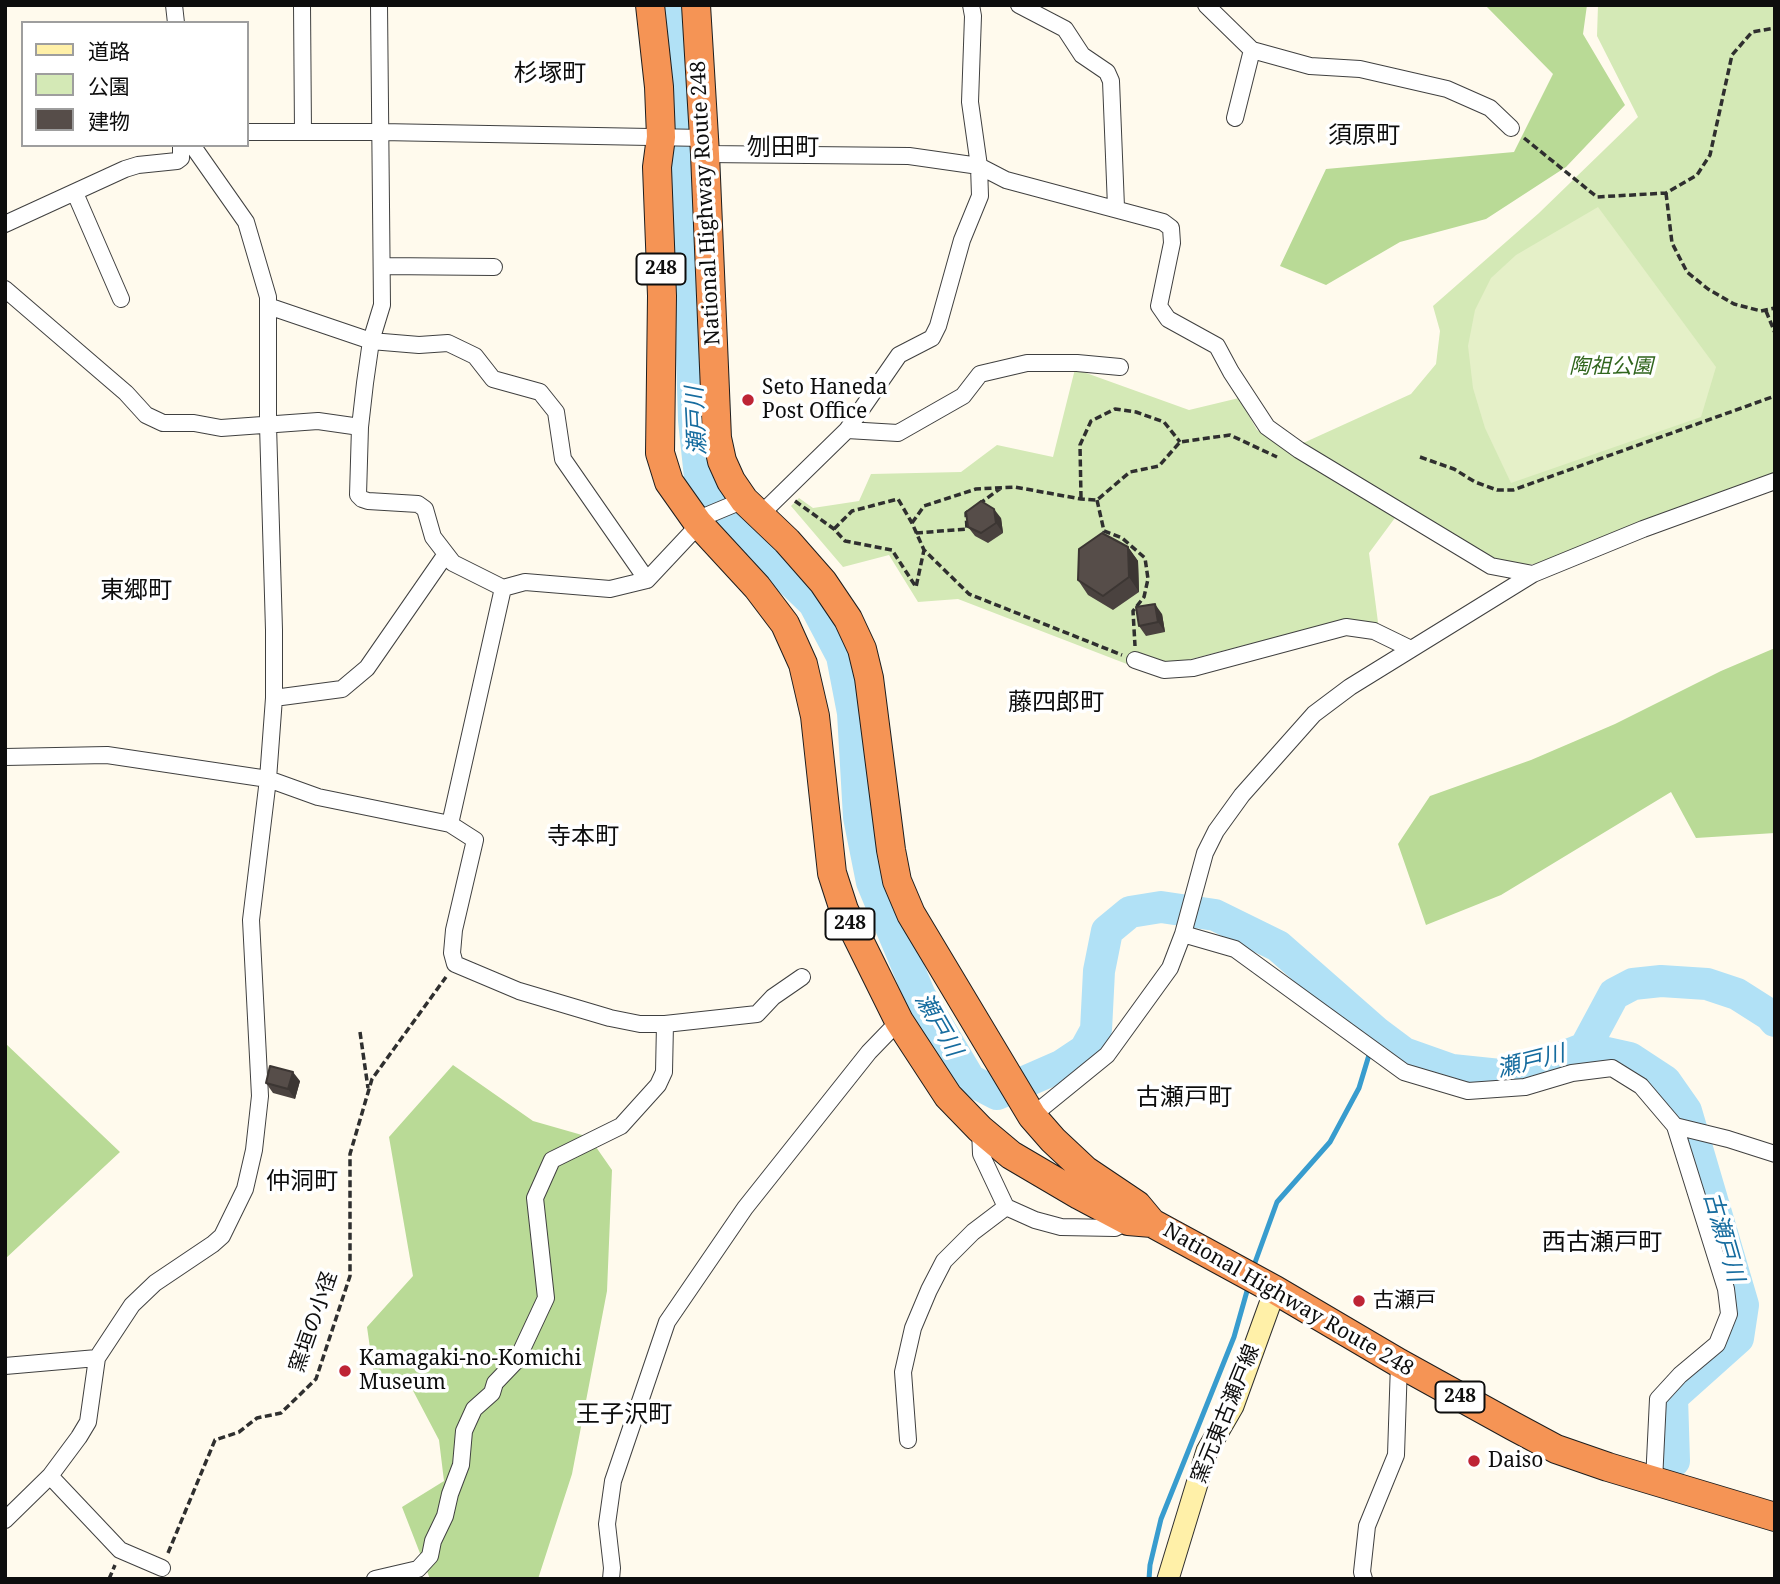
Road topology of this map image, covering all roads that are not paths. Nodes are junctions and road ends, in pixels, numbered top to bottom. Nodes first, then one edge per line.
1 (302, 5) edge
2 (379, 5) edge
3 (650, 5) edge
4 (696, 5) edge
5 (971, 5) edge
6 (1019, 5) edge
7 (1206, 5) edge
8 (1252, 50) junction
9 (1235, 118) dead end
10 (1511, 128) road end
11 (248, 132) edge
12 (303, 132) junction
13 (381, 132) junction
14 (666, 137) junction
15 (702, 143) junction
16 (181, 147) edge
17 (193, 147) edge
18 (979, 166) junction
19 (75, 193) junction
20 (1116, 207) junction
21 (5, 224) edge
22 (382, 266) junction
23 (494, 267) dead end
24 (5, 289) edge
25 (121, 299) dead end
26 (268, 306) junction
27 (371, 341) junction
28 (1120, 367) dead end
29 (268, 425) junction
30 (360, 427) junction
31 (847, 430) junction
32 (1775, 481) edge
33 (748, 506) junction
34 (703, 519) junction
35 (446, 554) junction
36 (1534, 574) junction
37 (647, 580) junction
38 (503, 588) junction
39 (1411, 649) junction
40 (1136, 660) road end
41 (274, 698) junction
42 (5, 757) edge
43 (268, 779) junction
44 (450, 824) junction
45 (1183, 931) junction
46 (802, 977) dead end
47 (899, 1021) junction
48 (665, 1024) junction
49 (1028, 1109) junction
50 (1684, 1128) junction
51 (980, 1129) junction
52 (1775, 1154) edge
53 (1006, 1207) junction
54 (1140, 1222) junction
55 (1259, 1281) junction
56 (97, 1358) junction
57 (1399, 1363) junction
58 (5, 1366) edge
59 (908, 1440) dead end
60 (50, 1476) junction
61 (1655, 1481) junction
62 (1775, 1517) edge
63 (5, 1520) edge
64 (162, 1568) road end
65 (375, 1579) edge
66 (611, 1579) edge
67 (1168, 1579) edge
68 (1364, 1579) edge

1 - 12 street
2 - 13 street
3 - 14 highway, National Highway Route 248 / 248
4 - 15 highway, National Highway Route 248 / 248
5 - 18 street
6 - 20 street
7 - 8 street
8 - 9 street
8 - 10 street
11 - 12 street
12 - 13 street
13 - 14 street
13 - 22 street
14 - 15 street
14 - 34 highway, National Highway Route 248 / 248
15 - 18 street
15 - 33 highway, National Highway Route 248 / 248
16 - 19 street
17 - 26 street
18 - 20 street
18 - 31 street
19 - 21 street
19 - 25 street
20 - 36 street
22 - 23 street
22 - 27 street
24 - 29 street
26 - 27 street
26 - 29 street
27 - 30 street
27 - 37 street
28 - 31 street
29 - 30 street
29 - 41 street
30 - 35 street
31 - 33 street
32 - 36 street
33 - 34 street
33 - 49 highway, National Highway Route 248 / 248
34 - 37 street
34 - 47 highway, National Highway Route 248 / 248
35 - 38 street
35 - 41 street
36 - 39 street
37 - 38 street
38 - 44 street
39 - 40 street
39 - 45 street
41 - 43 street
42 - 43 street
43 - 44 street
43 - 56 street
44 - 48 street
45 - 49 street
45 - 50 street
46 - 48 street
47 - 51 highway, National Highway Route 248 / 248
47 - 66 street
48 - 65 street
49 - 54 highway, National Highway Route 248 / 248
50 - 52 street
50 - 61 street
51 - 53 street
51 - 54 highway, National Highway Route 248 / 248
53 - 54 street
53 - 59 street
54 - 55 highway, National Highway Route 248 / 248
55 - 57 highway, National Highway Route 248 / 248
55 - 67 main road, 窯元東古瀬戸線
56 - 58 street
56 - 60 street
57 - 61 highway, National Highway Route 248 / 248
57 - 68 street
60 - 63 street
60 - 64 street
61 - 62 highway, National Highway Route 248 / 248

